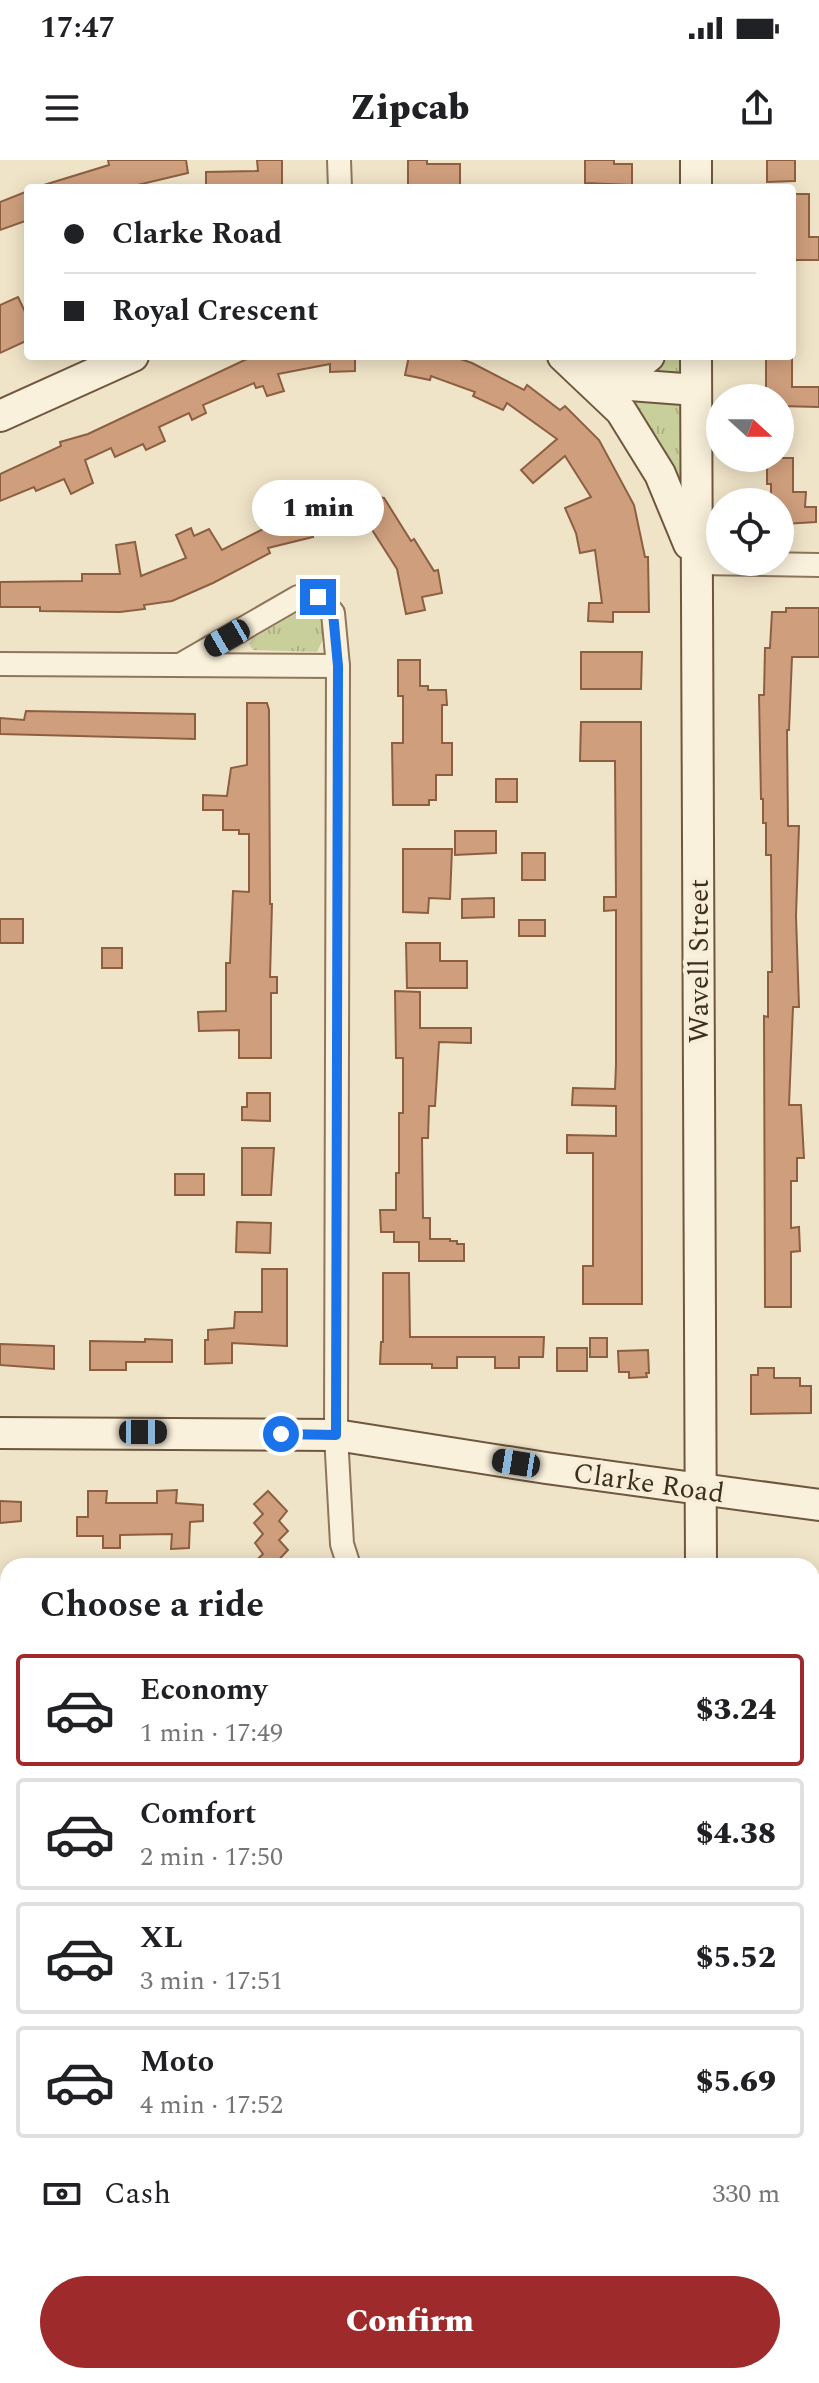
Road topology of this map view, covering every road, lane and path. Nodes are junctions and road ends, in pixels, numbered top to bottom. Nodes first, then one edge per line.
1 (339, 160) edge
2 (696, 160) edge
3 (340, 184) edge
4 (696, 184) edge
5 (124, 360) edge
6 (567, 360) edge
7 (572, 360) edge
8 (577, 360) edge
9 (644, 360) edge
10 (696, 360) edge
11 (696, 390) junction
12 (0, 416) edge
13 (697, 563) junction
14 (819, 565) edge
15 (0, 664) edge
16 (180, 665) junction
17 (338, 666) junction
18 (0, 1433) edge
19 (336, 1435) junction
20 (702, 1489) junction
21 (819, 1505) edge
22 (346, 1558) edge
23 (701, 1558) edge

1 - 3 street
2 - 4 street
5 - 12 street
6 - 13 street
7 - 11 street
8 - 9 street
10 - 11 street, Wavell Street
11 - 13 street, Wavell Street
13 - 14 street
13 - 20 street, Wavell Street
15 - 16 street
16 - 17 street
16 - 17 street
17 - 19 street
18 - 19 street, Clarke Road
19 - 20 street, Clarke Road
19 - 22 street
20 - 21 street, Clarke Road
20 - 23 street, Wavell Street

